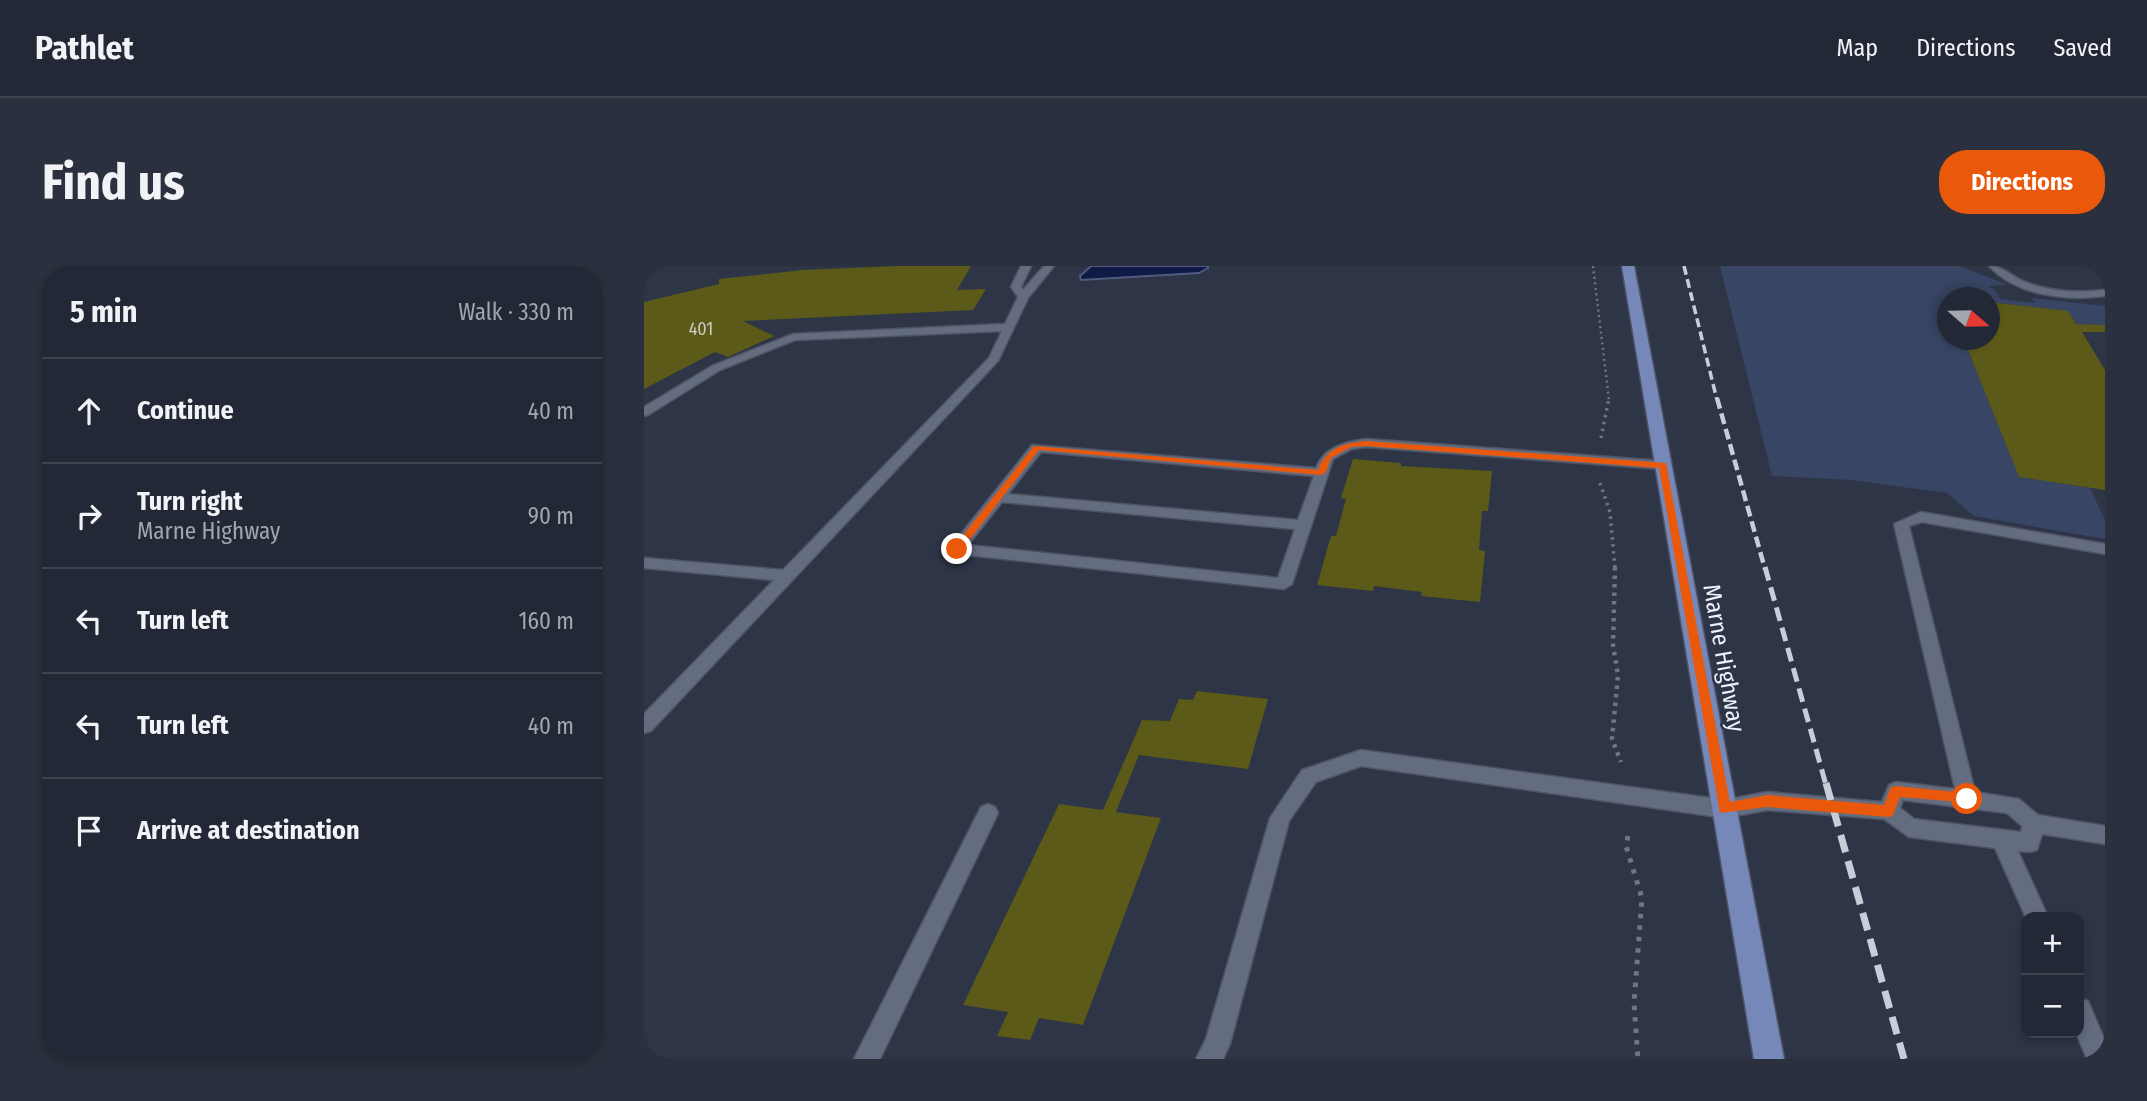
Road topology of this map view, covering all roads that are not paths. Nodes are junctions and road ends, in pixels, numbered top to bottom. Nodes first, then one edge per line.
1 (1026, 266) edge
2 (1049, 266) edge
3 (1628, 266) edge
4 (1983, 266) edge
5 (2097, 266) edge
6 (1998, 269) edge
7 (2104, 269) edge
8 (2105, 293) edge
9 (1023, 297) junction
10 (1009, 327) junction
11 (644, 412) edge
12 (1663, 465) junction
13 (1322, 472) junction
14 (998, 497) junction
15 (1304, 525) junction
16 (2105, 549) edge
17 (644, 563) edge
18 (786, 576) junction
19 (644, 726) edge
20 (1967, 799) junction
21 (1725, 809) junction
22 (1889, 811) junction
23 (988, 813) dead end
24 (2031, 833) junction
25 (2105, 835) edge
26 (2003, 839) junction
27 (2035, 912) edge
28 (2084, 1022) edge
29 (867, 1059) edge
30 (1209, 1059) edge
31 (1769, 1059) edge
32 (2100, 1059) edge

1 - 9 lane
2 - 9 lane
3 - 12 main road, Marne Highway
4 - 6 lane
5 - 7 lane
6 - 8 lane
9 - 10 lane
10 - 11 lane
10 - 18 lane
12 - 13 lane
12 - 21 main road, Marne Highway
13 - 14 lane
13 - 15 lane
14 - 15 lane
14 - 15 lane
16 - 20 lane
17 - 18 lane
18 - 19 lane
20 - 22 lane
20 - 24 lane
21 - 22 lane
21 - 30 lane
21 - 31 main road, Marne Highway
22 - 26 lane
23 - 29 lane
24 - 25 lane
24 - 26 lane
26 - 27 lane
28 - 32 lane

